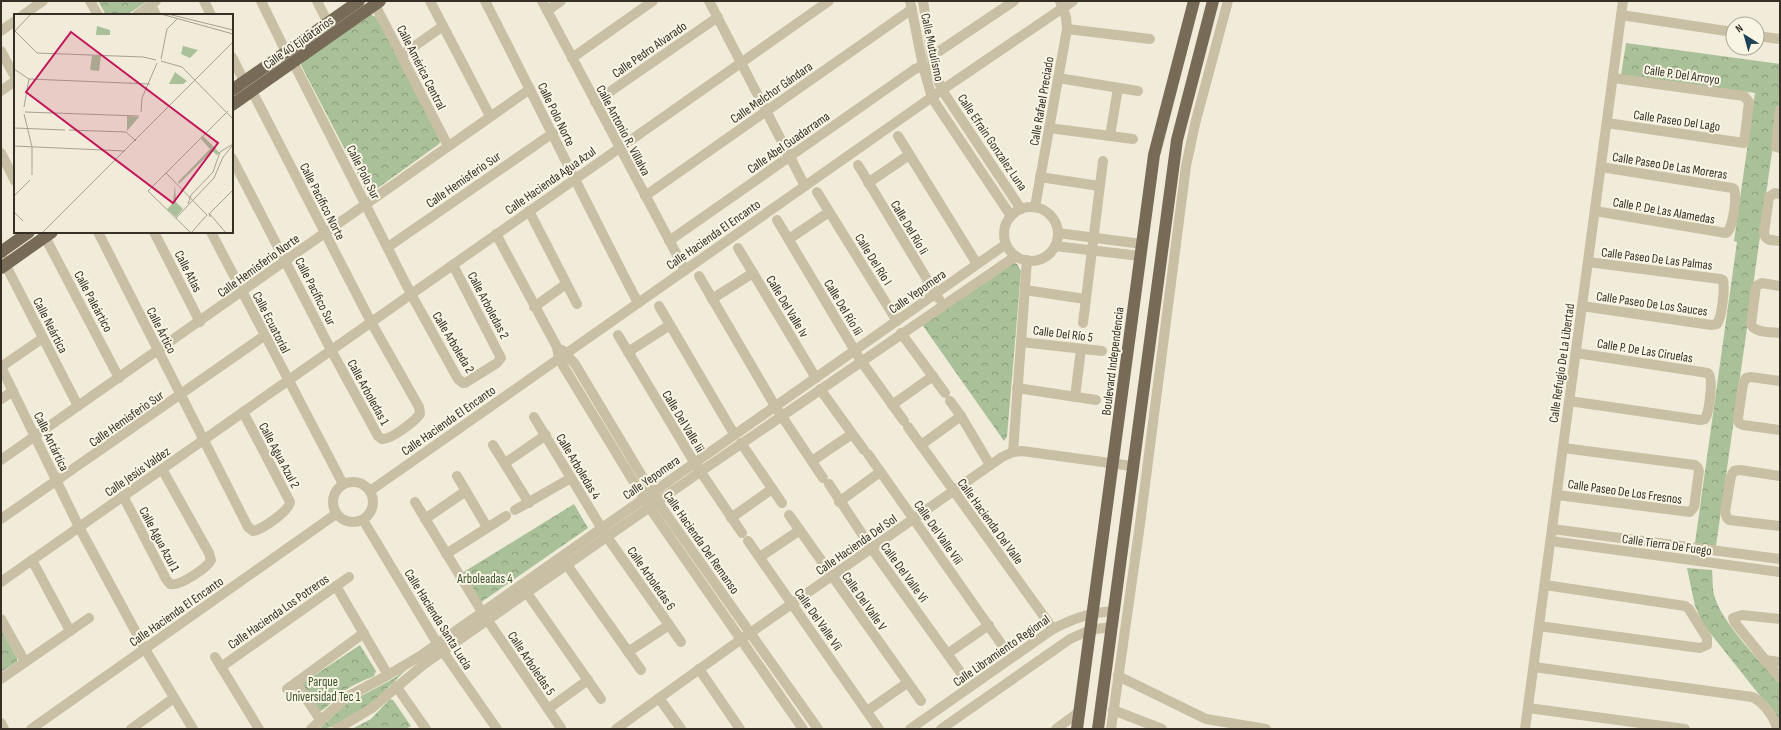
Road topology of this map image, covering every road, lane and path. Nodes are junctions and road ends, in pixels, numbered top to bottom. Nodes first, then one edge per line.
1 (90, 1) edge
2 (204, 1) edge
3 (261, 1) edge
4 (317, 1) edge
5 (359, 1) edge
6 (430, 1) edge
7 (485, 1) edge
8 (542, 1) edge
9 (561, 1) edge
10 (653, 1) edge
11 (710, 1) edge
12 (829, 1) edge
13 (1014, 1) edge
14 (1073, 1) edge
15 (1194, 1) edge
16 (1214, 1) edge
17 (1228, 1) edge
18 (1623, 1) edge
19 (376, 2) edge
20 (925, 2) edge
21 (154, 3) edge
22 (1061, 4) edge
23 (911, 5) edge
24 (37, 6) edge
25 (547, 10) junction
26 (25, 14) edge
27 (97, 14) edge
28 (138, 14) edge
29 (156, 14) edge
30 (210, 14) edge
31 (1621, 15) junction
32 (718, 17) junction
33 (14, 22) edge
34 (328, 23) junction
35 (443, 26) junction
36 (1067, 28) junction
37 (1, 31) edge
38 (1725, 31) edge
39 (1765, 37) edge
40 (1150, 39) dead end
41 (1780, 39) edge
42 (1, 51) edge
43 (286, 52) junction
44 (402, 55) junction
45 (932, 56) junction
46 (572, 58) junction
47 (233, 59) edge
48 (293, 62) junction
49 (741, 62) junction
50 (923, 66) junction
51 (934, 70) junction
52 (14, 75) edge
53 (1058, 78) junction
54 (1613, 78) junction
55 (14, 82) edge
56 (244, 82) junction
57 (1118, 88) junction
58 (233, 89) edge
59 (530, 89) junction
60 (942, 90) junction
61 (1, 91) edge
62 (252, 91) junction
63 (1138, 91) dead end
64 (932, 98) junction
65 (595, 102) junction
66 (233, 104) edge
67 (1780, 110) edge
68 (767, 112) junction
69 (490, 116) junction
70 (1607, 123) junction
71 (1049, 128) junction
72 (553, 133) junction
73 (898, 136) dead end
74 (1110, 136) junction
75 (1133, 139) dead end
76 (1744, 143) joint
77 (448, 146) junction
78 (618, 148) junction
79 (1778, 148) edge
80 (1, 153) edge
81 (909, 155) junction
82 (790, 157) junction
83 (233, 160) edge
84 (1103, 161) dead end
85 (858, 165) dead end
86 (1601, 167) junction
87 (1040, 176) junction
88 (14, 179) edge
89 (574, 179) junction
90 (868, 183) junction
91 (805, 186) junction
92 (1099, 186) junction
93 (817, 192) dead end
94 (1775, 194) edge
95 (645, 196) junction
96 (366, 204) junction
97 (1035, 207) junction
98 (1022, 209) junction
99 (529, 211) junction
100 (1595, 211) junction
101 (829, 212) junction
102 (1011, 216) junction
103 (777, 220) dead end
104 (1058, 232) junction
105 (1729, 232) joint
106 (28, 233) edge
107 (99, 233) edge
108 (155, 233) edge
109 (212, 233) edge
110 (325, 233) junction
111 (49, 234) edge
112 (496, 234) junction
113 (1093, 237) junction
114 (789, 239) junction
115 (669, 241) junction
116 (1780, 241) edge
117 (1006, 244) junction
118 (1055, 246) junction
119 (388, 247) junction
120 (738, 248) dead end
121 (1091, 249) junction
122 (1141, 250) junction
123 (1, 252) edge
124 (1016, 256) junction
125 (1027, 260) junction
126 (286, 261) junction
127 (1588, 262) junction
128 (3, 263) edge
129 (977, 264) junction
130 (453, 265) junction
131 (685, 270) junction
132 (753, 273) junction
133 (699, 276) dead end
134 (566, 284) junction
135 (1780, 286) edge
136 (1025, 290) junction
137 (242, 292) junction
138 (411, 294) junction
139 (935, 294) junction
140 (1085, 298) junction
141 (712, 299) junction
142 (638, 303) junction
143 (577, 304) dead end
144 (943, 305) junction
145 (660, 306) dead end
146 (1582, 306) junction
147 (534, 307) junction
148 (897, 321) junction
149 (200, 322) junction
150 (371, 322) junction
151 (1083, 323) dead end
152 (1717, 324) joint
153 (670, 325) junction
154 (901, 333) junction
155 (1780, 333) edge
156 (618, 335) dead end
157 (264, 336) junction
158 (43, 338) junction
159 (1021, 342) junction
160 (1081, 349) junction
161 (331, 350) junction
162 (855, 350) junction
163 (158, 351) junction
164 (1102, 351) dead end
165 (628, 352) junction
166 (1576, 353) junction
167 (563, 356) junction
168 (500, 358) joint
169 (861, 361) junction
170 (1, 367) edge
171 (933, 376) junction
172 (119, 378) junction
173 (816, 378) junction
174 (288, 381) junction
175 (1780, 381) edge
176 (1018, 388) junction
177 (820, 389) junction
178 (13, 391) junction
179 (181, 395) junction
180 (1142, 395) junction
181 (1074, 397) junction
182 (1156, 398) junction
183 (1, 399) edge
184 (1096, 400) dead end
185 (1569, 401) junction
186 (892, 405) junction
187 (78, 406) junction
188 (775, 406) junction
189 (243, 412) junction
190 (782, 416) junction
191 (961, 416) junction
192 (534, 417) dead end
193 (906, 424) joint
194 (1780, 430) edge
195 (734, 434) junction
196 (852, 434) junction
197 (546, 435) junction
198 (36, 436) junction
199 (203, 440) junction
200 (741, 443) junction
201 (494, 445) dead end
202 (921, 445) junction
203 (1563, 448) junction
204 (1013, 452) junction
205 (1, 460) edge
206 (812, 461) junction
207 (694, 462) junction
208 (505, 463) junction
209 (1113, 463) junction
210 (990, 465) junction
211 (1132, 466) junction
212 (162, 469) junction
213 (700, 472) junction
214 (880, 472) junction
215 (458, 476) dead end
216 (1780, 476) edge
217 (572, 478) junction
218 (57, 481) junction
219 (343, 484) junction
220 (772, 489) junction
221 (370, 491) junction
222 (466, 491) junction
223 (953, 491) junction
224 (652, 492) junction
225 (1557, 495) junction
226 (123, 496) junction
227 (643, 498) junction
228 (657, 501) junction
229 (415, 502) dead end
230 (529, 502) junction
231 (839, 502) junction
232 (782, 503) dead end
233 (649, 507) junction
234 (515, 510) dead end
235 (336, 514) junction
236 (790, 515) dead end
237 (506, 516) dead end
238 (731, 518) junction
239 (1, 519) edge
240 (425, 519) junction
241 (915, 519) junction
242 (363, 520) junction
243 (1780, 526) edge
244 (79, 527) junction
245 (487, 527) junction
246 (1552, 529) junction
247 (800, 530) junction
248 (604, 532) junction
249 (745, 537) joint
250 (1551, 541) junction
251 (872, 549) junction
252 (1702, 549) junction
253 (446, 554) junction
254 (760, 557) junction
255 (1780, 559) edge
256 (32, 560) junction
257 (1700, 562) junction
258 (567, 565) junction
259 (1780, 572) edge
260 (832, 576) junction
261 (349, 577) dead end
262 (1, 582) edge
263 (1545, 585) junction
264 (336, 586) junction
265 (527, 593) junction
266 (792, 604) junction
267 (1113, 611) junction
268 (1092, 613) junction
269 (484, 616) junction
270 (89, 618) dead end
271 (1, 619) edge
272 (1780, 619) edge
273 (668, 625) junction
274 (989, 625) junction
275 (1539, 626) junction
276 (1111, 627) junction
277 (1053, 629) junction
278 (1090, 630) junction
279 (70, 631) junction
280 (364, 633) junction
281 (750, 633) junction
282 (740, 640) junction
283 (681, 642) dead end
284 (1002, 645) dead end
285 (440, 647) junction
286 (145, 649) junction
287 (628, 652) junction
288 (947, 654) junction
289 (215, 657) dead end
290 (1765, 660) junction
291 (25, 662) junction
292 (1780, 662) edge
293 (221, 667) junction
294 (1534, 667) junction
295 (699, 669) junction
296 (641, 670) dead end
297 (960, 673) dead end
298 (388, 675) junction
299 (1118, 676) junction
300 (1780, 678) edge
301 (1, 679) edge
302 (588, 680) junction
303 (296, 683) junction
304 (907, 683) junction
305 (396, 686) junction
306 (286, 689) dead end
307 (174, 698) junction
308 (659, 698) junction
309 (601, 699) dead end
310 (921, 701) dead end
311 (1528, 708) junction
312 (548, 709) junction
313 (1113, 710) junction
314 (867, 712) junction
315 (1079, 712) junction
316 (321, 721) junction
317 (1, 723) edge
318 (423, 728) edge
319 (561, 728) edge
320 (620, 728) edge
321 (4, 729) edge
322 (31, 729) edge
323 (131, 729) edge
324 (193, 729) edge
325 (259, 729) edge
326 (311, 729) edge
327 (337, 729) edge
328 (497, 729) edge
329 (681, 729) edge
330 (740, 729) edge
331 (803, 729) edge
332 (818, 729) edge
333 (879, 729) edge
334 (910, 729) edge
335 (941, 729) edge
336 (1056, 729) edge
337 (1077, 729) edge
338 (1098, 729) edge
339 (1111, 729) edge
340 (1162, 729) edge
341 (1266, 729) edge
342 (1525, 729) edge
343 (1685, 729) edge
344 (1777, 729) edge

1 - 27 street
2 - 30 street
3 - 43 street
4 - 34 street
5 - 34 main road, Calle 40 Ejidatarios
6 - 35 street
7 - 59 street, Calle Polo Norte
8 - 25 street, Calle Antonio R. Villalva
9 - 25 street
10 - 46 street
11 - 32 street
12 - 49 street, Calle Hacienda Agua Azul
13 - 45 street
14 - 22 street, Calle Hacienda El Encanto
15 - 122 main road, Boulevard Independencia
16 - 180 main road
17 - 182 street
18 - 31 street, Calle Refugio De La Libertad
19 - 44 street, Calle América Central
19 - 48 main road, Calle 40 Ejidatarios
20 - 45 street, Calle Mutulismo
21 - 28 street
21 - 29 street
22 - 36 street, Calle Rafael Preciado
22 - 60 street, Calle Hacienda El Encanto
23 - 50 street, Calle Mutulismo
23 - 68 street, Calle Melchor Gándara
24 - 26 street
25 - 46 street, Calle Antonio R. Villalva
31 - 38 street
31 - 54 street, Calle Refugio De La Libertad
32 - 49 street
32 - 65 street, Calle Pedro Alvarado
33 - 37 street
34 - 43 main road, Calle 40 Ejidatarios
35 - 44 street
35 - 69 street
36 - 40 street
36 - 53 street, Calle Rafael Preciado
39 - 41 street
42 - 52 street
43 - 56 main road, Calle 40 Ejidatarios
44 - 77 street, Calle América Central
45 - 51 street, Calle Mutulismo
46 - 65 street, Calle Antonio R. Villalva
47 - 56 street
48 - 62 main road, Calle 40 Ejidatarios
48 - 96 street, Calle Polo Sur
49 - 68 street
49 - 78 street, Calle Hacienda Agua Azul
50 - 51 street
50 - 64 street, Calle Mutulismo
50 - 82 street, Calle Abel Guadarrama
51 - 60 street, Calle Mutulismo
53 - 57 street
53 - 71 street, Calle Rafael Preciado
54 - 70 street, Calle Refugio De La Libertad
54 - 76 street, Calle P. Del Arroyo
55 - 61 street
56 - 58 main road, Calle 40 Ejidatarios
57 - 63 street
57 - 74 street
59 - 69 street, Calle Hemisferio Norte
59 - 72 street, Calle Polo Norte
60 - 64 street, Calle Hacienda El Encanto
60 - 98 street, Calle Efrain Gonzalez Luna
62 - 66 main road, Calle 40 Ejidatarios
62 - 110 street, Calle Pacífico Norte
64 - 91 street, Calle Hacienda El Encanto
64 - 102 street, Calle Efrain Gonzalez Luna
65 - 78 street, Calle Antonio R. Villalva
67 - 79 street
68 - 82 street
68 - 95 street, Calle Melchor Gándara
69 - 77 street, Calle Hemisferio Norte
70 - 76 street, Calle Paseo Del Lago
70 - 86 street, Calle Refugio De La Libertad
71 - 74 street
71 - 87 street, Calle Rafael Preciado
72 - 89 street, Calle Polo Norte
72 - 119 street, Calle Hemisferio Sur
73 - 81 street
74 - 75 street
77 - 96 street, Calle Hemisferio Norte
78 - 89 street, Calle Hacienda Agua Azul
78 - 95 street, Calle Antonio R. Villalva
80 - 88 street
81 - 90 street
81 - 129 street
82 - 91 street
82 - 115 street, Calle Abel Guadarrama
83 - 126 street, Calle Pacífico Sur
84 - 92 street
85 - 90 street, Calle Del Río Ii
86 - 100 street, Calle Refugio De La Libertad
86 - 105 street, Calle Paseo De Las Moreras
87 - 92 street
87 - 97 street, Calle Rafael Preciado
89 - 99 street, Calle Hacienda Agua Azul
89 - 142 street, Calle Polo Norte
90 - 139 street, Calle Del Río Ii
91 - 131 street, Calle Hacienda El Encanto
92 - 113 street
93 - 101 street, Calle Del Río I
94 - 116 street
95 - 115 street, Calle Antonio R. Villalva
96 - 110 street, Calle Hemisferio Norte
96 - 119 street, Calle Polo Sur
97 - 98 street
97 - 104 street
98 - 102 street
99 - 112 street, Calle Hacienda Agua Azul
99 - 134 street
100 - 105 street, Calle P. De Las Alamedas
100 - 127 street, Calle Refugio De La Libertad
101 - 114 street
101 - 148 street, Calle Del Río I
102 - 117 street
103 - 114 street, Calle Del Río Iii
104 - 113 street
104 - 118 street
106 - 123 main road
107 - 163 street, Calle Ártico
108 - 149 street, Calle Atlas
109 - 137 street, Calle Ecuatorial
110 - 126 street, Calle Hemisferio Norte
110 - 150 street, Calle Pacífico Norte
111 - 128 main road
111 - 172 street, Calle Paleártico
112 - 130 street, Calle Hacienda Agua Azul
112 - 147 street, Calle Hacienda Del Remanso
113 - 121 street
113 - 122 street
114 - 162 street, Calle Del Río Iii
115 - 131 street, Calle Antonio R. Villalva
117 - 124 street
117 - 129 street, Calle Yepomera
118 - 121 street
118 - 125 street
119 - 138 street, Calle Polo Sur
120 - 132 street, Calle Del Valle Iv
121 - 122 street
121 - 140 street
122 - 209 main road, Boulevard Independencia
124 - 125 street
124 - 144 street, Calle Yepomera
125 - 136 street
126 - 137 street, Calle Hemisferio Norte
126 - 161 street, Calle Pacífico Sur
127 - 146 street, Calle Refugio De La Libertad
127 - 152 street, Calle Paseo De Las Palmas
128 - 158 street, Calle Neártica
129 - 139 street, Calle Yepomera
130 - 138 street, Calle Hacienda Agua Azul
130 - 168 street, Calle Arboledas 2
131 - 142 street, Calle Hacienda El Encanto
132 - 141 street
132 - 173 street, Calle Del Valle Iv
133 - 141 street
134 - 143 street
134 - 147 street
135 - 155 street
136 - 140 street
136 - 159 street
137 - 149 street, Calle Hemisferio Norte
137 - 157 street, Calle Ecuatorial
138 - 150 street, Calle Hacienda Agua Azul
138 - 168 street, Calle Arboleda 2
139 - 144 street, Calle Del Río Ii
139 - 148 street, Calle Yepomera
140 - 151 street
141 - 188 street
142 - 167 street, Calle Hacienda El Encanto
144 - 154 street, Calle Yepomera
145 - 153 street
146 - 152 street, Calle Paseo De Los Sauces
146 - 166 street, Calle Refugio De La Libertad
147 - 167 street, Calle Hacienda Del Remanso
148 - 162 street, Calle Yepomera
149 - 163 street, Calle Hemisferio Norte
150 - 161 street, Calle Hacienda Agua Azul
150 - 161 street, Calle Arboledas 1
153 - 165 street
153 - 195 street
154 - 169 street, Calle Yepomera
154 - 171 street
156 - 165 street, Calle Del Valle Iii
157 - 174 street, Calle Ecuatorial
157 - 179 street, Calle Hemisferio Sur
158 - 170 street
158 - 187 street, Calle Neártica
159 - 160 street, Calle Del Río 5
159 - 176 street
160 - 164 street, Calle Del Río 5
160 - 181 street
161 - 174 street, Calle Hacienda Agua Azul
162 - 169 street, Calle Del Río Iii
162 - 173 street, Calle Yepomera
163 - 172 street, Calle Hemisferio Norte
163 - 179 street, Calle Ártico
165 - 207 street, Calle Del Valle Iii
166 - 185 street, Calle Refugio De La Libertad
166 - 185 street, Calle P. De Las Ciruelas
167 - 221 street, Calle Hacienda El Encanto
167 - 224 street, Calle Hacienda Del Remanso
167 - 227 street, Calle Hacienda Del Remanso
169 - 177 street, Calle Yepomera
169 - 186 street, Calle Del Río Iii
170 - 178 street, Calle Antártica
171 - 186 street
171 - 191 street
172 - 187 street, Calle Hemisferio Norte
173 - 188 street, Calle Yepomera
174 - 189 street, Calle Jesús Valdez
174 - 219 street
175 - 194 street
176 - 181 street
176 - 204 street
177 - 190 street, Calle Yepomera
177 - 196 street
178 - 183 street
178 - 198 street, Calle Antártica
179 - 199 street, Calle Ártico
179 - 218 street, Calle Hemisferio Sur
180 - 182 street
180 - 211 main road
181 - 184 street
182 - 299 street
185 - 203 street, Calle Refugio De La Libertad
186 - 193 street, Calle Del Río Iii
187 - 198 street, Calle Hemisferio Norte
188 - 190 street
188 - 195 street, Calle Yepomera
189 - 199 street, Calle Jesús Valdez
189 - 199 street, Calle Agua Azul 2
190 - 200 street, Calle Yepomera
190 - 206 street
191 - 202 street
191 - 210 street
192 - 197 street, Calle Arboledas 4
193 - 202 street, Calle Hacienda Del Valle
195 - 207 street, Calle Yepomera
196 - 206 street
196 - 214 street, Calle Del Valle Viii
197 - 208 street
197 - 217 street, Calle Arboledas 4
198 - 205 street, Calle Hemisferio Norte
198 - 218 street, Calle Antártica
199 - 212 street, Calle Jesús Valdez
200 - 213 street, Calle Yepomera
200 - 220 street
201 - 208 street
202 - 223 street, Calle Hacienda Del Valle
203 - 225 street, Calle Refugio De La Libertad
203 - 225 street, Calle Paseo De Los Fresnos
204 - 209 street, Calle Hacienda Del Sol
204 - 210 street, Calle Hacienda Del Sol
206 - 231 street, Calle Del Valle Vi
207 - 213 street, Calle Del Valle Iii
207 - 224 street, Calle Yepomera
208 - 230 street
209 - 211 street, Calle Hacienda Del Sol
209 - 268 main road, Boulevard Independencia
210 - 223 street, Calle Hacienda Del Sol
211 - 267 main road
212 - 226 street, Calle Jesús Valdez
212 - 226 street, Calle Agua Azul 1
213 - 228 street, Calle Yepomera
213 - 238 street, Calle Del Valle Iii
214 - 231 street
214 - 241 street, Calle Del Valle Viii
215 - 222 street
216 - 243 street
217 - 230 street
217 - 248 street, Calle Arboledas 4
218 - 239 street, Calle Hemisferio Sur
218 - 244 street, Calle Antártica
219 - 221 street
219 - 235 street
220 - 232 street
220 - 238 street
221 - 242 street
222 - 240 street
222 - 245 street
223 - 241 street, Calle Hacienda Del Sol
223 - 277 street, Calle Hacienda Del Valle
224 - 227 street, Calle Yepomera
224 - 228 street, Calle Hacienda Del Remanso
225 - 246 street, Calle Refugio De La Libertad
226 - 244 street, Calle Jesús Valdez
227 - 233 street, Calle Hacienda Del Remanso
227 - 248 street, Calle Yepomera
228 - 233 street, Calle Yepomera
228 - 281 street, Calle Hacienda Del Remanso
229 - 240 street, Calle Arboledas 5
230 - 234 street
231 - 251 street, Calle Del Valle Vi
233 - 248 street, Calle Yepomera
233 - 282 street, Calle Hacienda Del Remanso
235 - 242 street
235 - 286 street, Calle Hacienda El Encanto
236 - 247 street, Calle Del Valle V
237 - 245 street
238 - 249 street, Calle Del Valle Iii
240 - 253 street, Calle Arboledas 5
241 - 251 street, Calle Hacienda Del Sol
241 - 274 street, Calle Del Valle Viii
242 - 285 street, Calle Hacienda Santa Lucía
244 - 256 street, Calle Jesús Valdez
244 - 286 street, Calle Antártica
245 - 253 street
246 - 250 street, Calle Refugio De La Libertad
246 - 252 street, Calle Tierra De Fuego
247 - 254 street
247 - 260 street, Calle Del Valle V
248 - 258 street, Calle Yepomera
248 - 269 street, Calle Yepomera
248 - 273 street, Calle Arboledas 6
249 - 254 street, Calle Del Valle Vii
250 - 257 street, Calle Tierra De Fuego
250 - 263 street, Calle Refugio De La Libertad
251 - 260 street, Calle Hacienda Del Sol
251 - 288 street, Calle Del Valle Vi
252 - 255 street, Calle Tierra De Fuego
252 - 257 street
253 - 269 street, Calle Arboledas 5
254 - 266 street, Calle Del Valle Vii
256 - 262 street, Calle Jesús Valdez
256 - 279 street
257 - 259 street, Calle Tierra De Fuego
258 - 265 street, Calle Yepomera
258 - 287 street
260 - 266 street, Calle Hacienda Del Sol
260 - 304 street, Calle Del Valle V
261 - 264 street, Calle Hacienda Los Potreros
263 - 275 street, Calle Refugio De La Libertad
263 - 275 street
264 - 280 street
264 - 293 street, Calle Hacienda Los Potreros
265 - 269 street, Calle Yepomera
265 - 302 street
266 - 281 street, Calle Hacienda Del Sol
266 - 314 street, Calle Del Valle Vii
267 - 268 street, Calle Libramiento Regional
267 - 276 main road
268 - 277 street, Calle Libramiento Regional
268 - 278 main road, Boulevard Independencia
269 - 285 street, Calle Yepomera
269 - 312 street, Calle Arboledas 5
270 - 279 street
271 - 291 street
272 - 290 street
273 - 283 street, Calle Arboledas 6
273 - 287 street
274 - 284 street, Calle Del Valle Viii
274 - 288 street
275 - 294 street, Calle Refugio De La Libertad
276 - 278 street
276 - 338 main road
277 - 334 street, Calle Libramiento Regional
278 - 315 main road, Boulevard Independencia
278 - 335 street
279 - 291 street
280 - 298 street
280 - 303 street
281 - 282 street, Calle Hacienda Del Sol
281 - 332 street, Calle Hacienda Del Remanso
282 - 295 street, Calle Hacienda Del Sol
282 - 331 street, Calle Hacienda Del Remanso
285 - 298 street, Calle Yepomera
285 - 305 street, Calle Yepomera
285 - 328 street, Calle Hacienda Santa Lucía
286 - 307 street, Calle Antártica
286 - 322 street, Calle Hacienda El Encanto
287 - 296 street
288 - 297 street, Calle Del Valle Vi
289 - 293 street, Calle Hacienda Los Potreros
290 - 292 street
290 - 300 street
291 - 301 street
293 - 325 street, Calle Hacienda Los Potreros
294 - 311 street, Calle Refugio De La Libertad
294 - 344 street
295 - 308 street, Calle Hacienda Del Sol
295 - 330 street
298 - 316 street, Calle Yepomera
299 - 313 street
299 - 341 street
302 - 309 street
302 - 312 street
303 - 306 street
303 - 316 street
304 - 310 street, Calle Del Valle V
304 - 314 street
305 - 318 street
305 - 327 street, Calle Yepomera
307 - 323 street
307 - 324 street, Calle Antártica
308 - 320 street, Calle Hacienda Del Sol
308 - 329 street
311 - 342 street, Calle Refugio De La Libertad
311 - 343 street
312 - 319 street, Calle Arboledas 5
313 - 339 street
313 - 340 street
314 - 333 street, Calle Del Valle Vii
315 - 336 street
315 - 337 main road, Boulevard Independencia
316 - 326 street, Calle Yepomera
317 - 321 street

